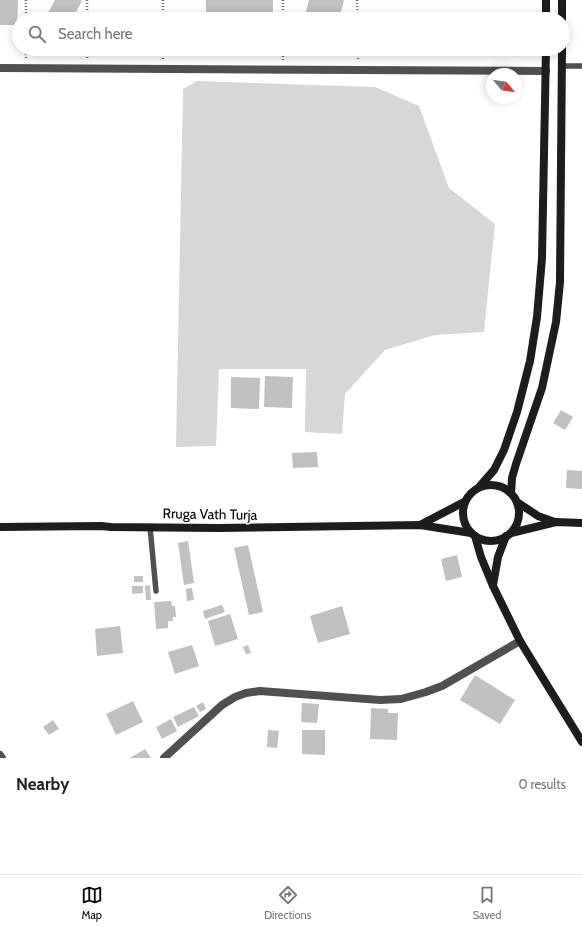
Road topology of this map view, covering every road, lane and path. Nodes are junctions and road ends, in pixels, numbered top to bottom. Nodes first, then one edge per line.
1 (26, 0) edge
2 (87, 0) edge
3 (163, 0) edge
4 (283, 0) edge
5 (357, 0) edge
6 (546, 0) edge
7 (562, 0) edge
8 (26, 12) edge
9 (87, 12) edge
10 (163, 12) edge
11 (283, 12) edge
12 (358, 12) edge
13 (546, 12) edge
14 (562, 12) edge
15 (546, 56) edge
16 (562, 56) edge
17 (562, 66) junction
18 (582, 66) edge
19 (0, 68) edge
20 (546, 71) junction
21 (480, 486) junction
22 (511, 493) junction
23 (464, 502) junction
24 (517, 502) junction
25 (556, 522) junction
26 (582, 523) edge
27 (420, 525) junction
28 (0, 527) edge
29 (150, 527) junction
30 (472, 534) junction
31 (508, 535) junction
32 (493, 586) junction
33 (156, 591) dead end
34 (520, 641) junction
35 (582, 742) edge
36 (0, 755) edge
37 (2, 758) edge
38 (164, 758) edge

1 - 8 path
2 - 9 path
3 - 10 path
4 - 11 path
5 - 12 path
6 - 13 street
7 - 14 street
15 - 20 street, Rruga Vath Turja
16 - 17 street
17 - 18 lane
17 - 22 street
19 - 20 street
20 - 21 street, Rruga Vath Turja
21 - 22 street
21 - 23 street, Rruga Vath Turja
22 - 24 street, Rruga Vath Turja
23 - 27 street, Rruga Vath Turja
23 - 30 street
24 - 25 street, Rruga Vath Turja
24 - 31 street
25 - 26 street, Rruga Vath Turja
25 - 31 street, Rruga Vath Turja
27 - 29 street, Rruga Vath Turja
27 - 30 street, Rruga Vath Turja
28 - 29 street, Rruga Vath Turja
29 - 33 lane
30 - 31 street, Rruga Vath Turja
30 - 32 street
31 - 32 street
32 - 34 street
34 - 35 street
34 - 38 street
36 - 37 street

